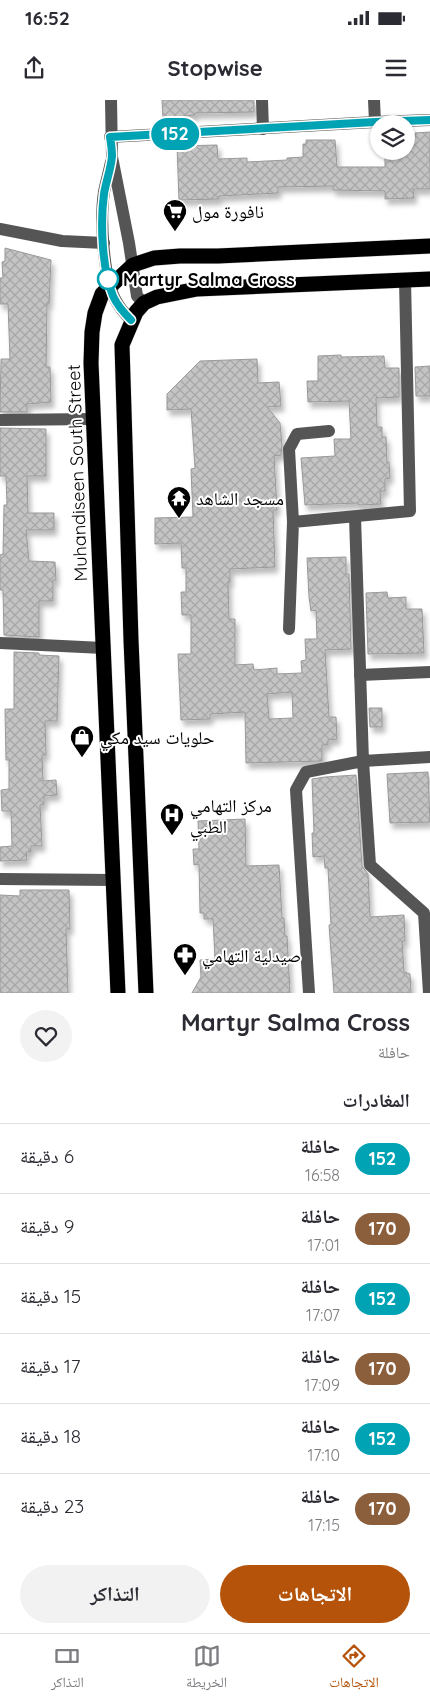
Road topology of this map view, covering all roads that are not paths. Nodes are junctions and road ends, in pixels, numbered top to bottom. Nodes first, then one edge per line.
1 (111, 100) edge
2 (262, 100) edge
3 (374, 100) edge
4 (375, 115) edge
5 (430, 120) edge
6 (415, 121) edge
7 (370, 122) edge
8 (263, 129) junction
9 (110, 137) junction
10 (112, 157) junction
11 (0, 229) edge
12 (104, 243) junction
13 (430, 246) edge
14 (133, 265) junction
15 (430, 279) edge
16 (405, 280) junction
17 (110, 285) junction
18 (144, 303) junction
19 (131, 320) junction
20 (94, 419) junction
21 (0, 420) edge
22 (329, 431) dead end
23 (355, 517) junction
24 (293, 522) junction
25 (289, 629) dead end
26 (0, 643) edge
27 (103, 648) junction
28 (430, 672) edge
29 (360, 674) junction
30 (430, 757) edge
31 (363, 761) junction
32 (0, 879) edge
33 (113, 880) junction
34 (118, 993) edge
35 (146, 993) edge
36 (309, 993) edge
37 (429, 993) edge

1 - 9 street
2 - 8 street
3 - 4 street
5 - 6 street
7 - 8 street
8 - 9 street
9 - 10 street
10 - 12 street
10 - 14 street
11 - 12 street
12 - 17 street
13 - 14 highway, Muhandiseen South Street
14 - 17 highway, Muhandiseen South Street
14 - 18 street
15 - 16 highway
16 - 18 highway
16 - 23 street
17 - 19 street
17 - 20 highway, Muhandiseen South Street
18 - 19 highway
19 - 35 highway
20 - 21 street
20 - 27 highway, Muhandiseen South Street
22 - 24 street
23 - 24 street
23 - 29 street
24 - 25 street
26 - 27 street
27 - 33 highway, Muhandiseen South Street
28 - 29 street
29 - 31 street
30 - 31 street
31 - 36 street
31 - 37 street
32 - 33 street
33 - 34 highway, Muhandiseen South Street

